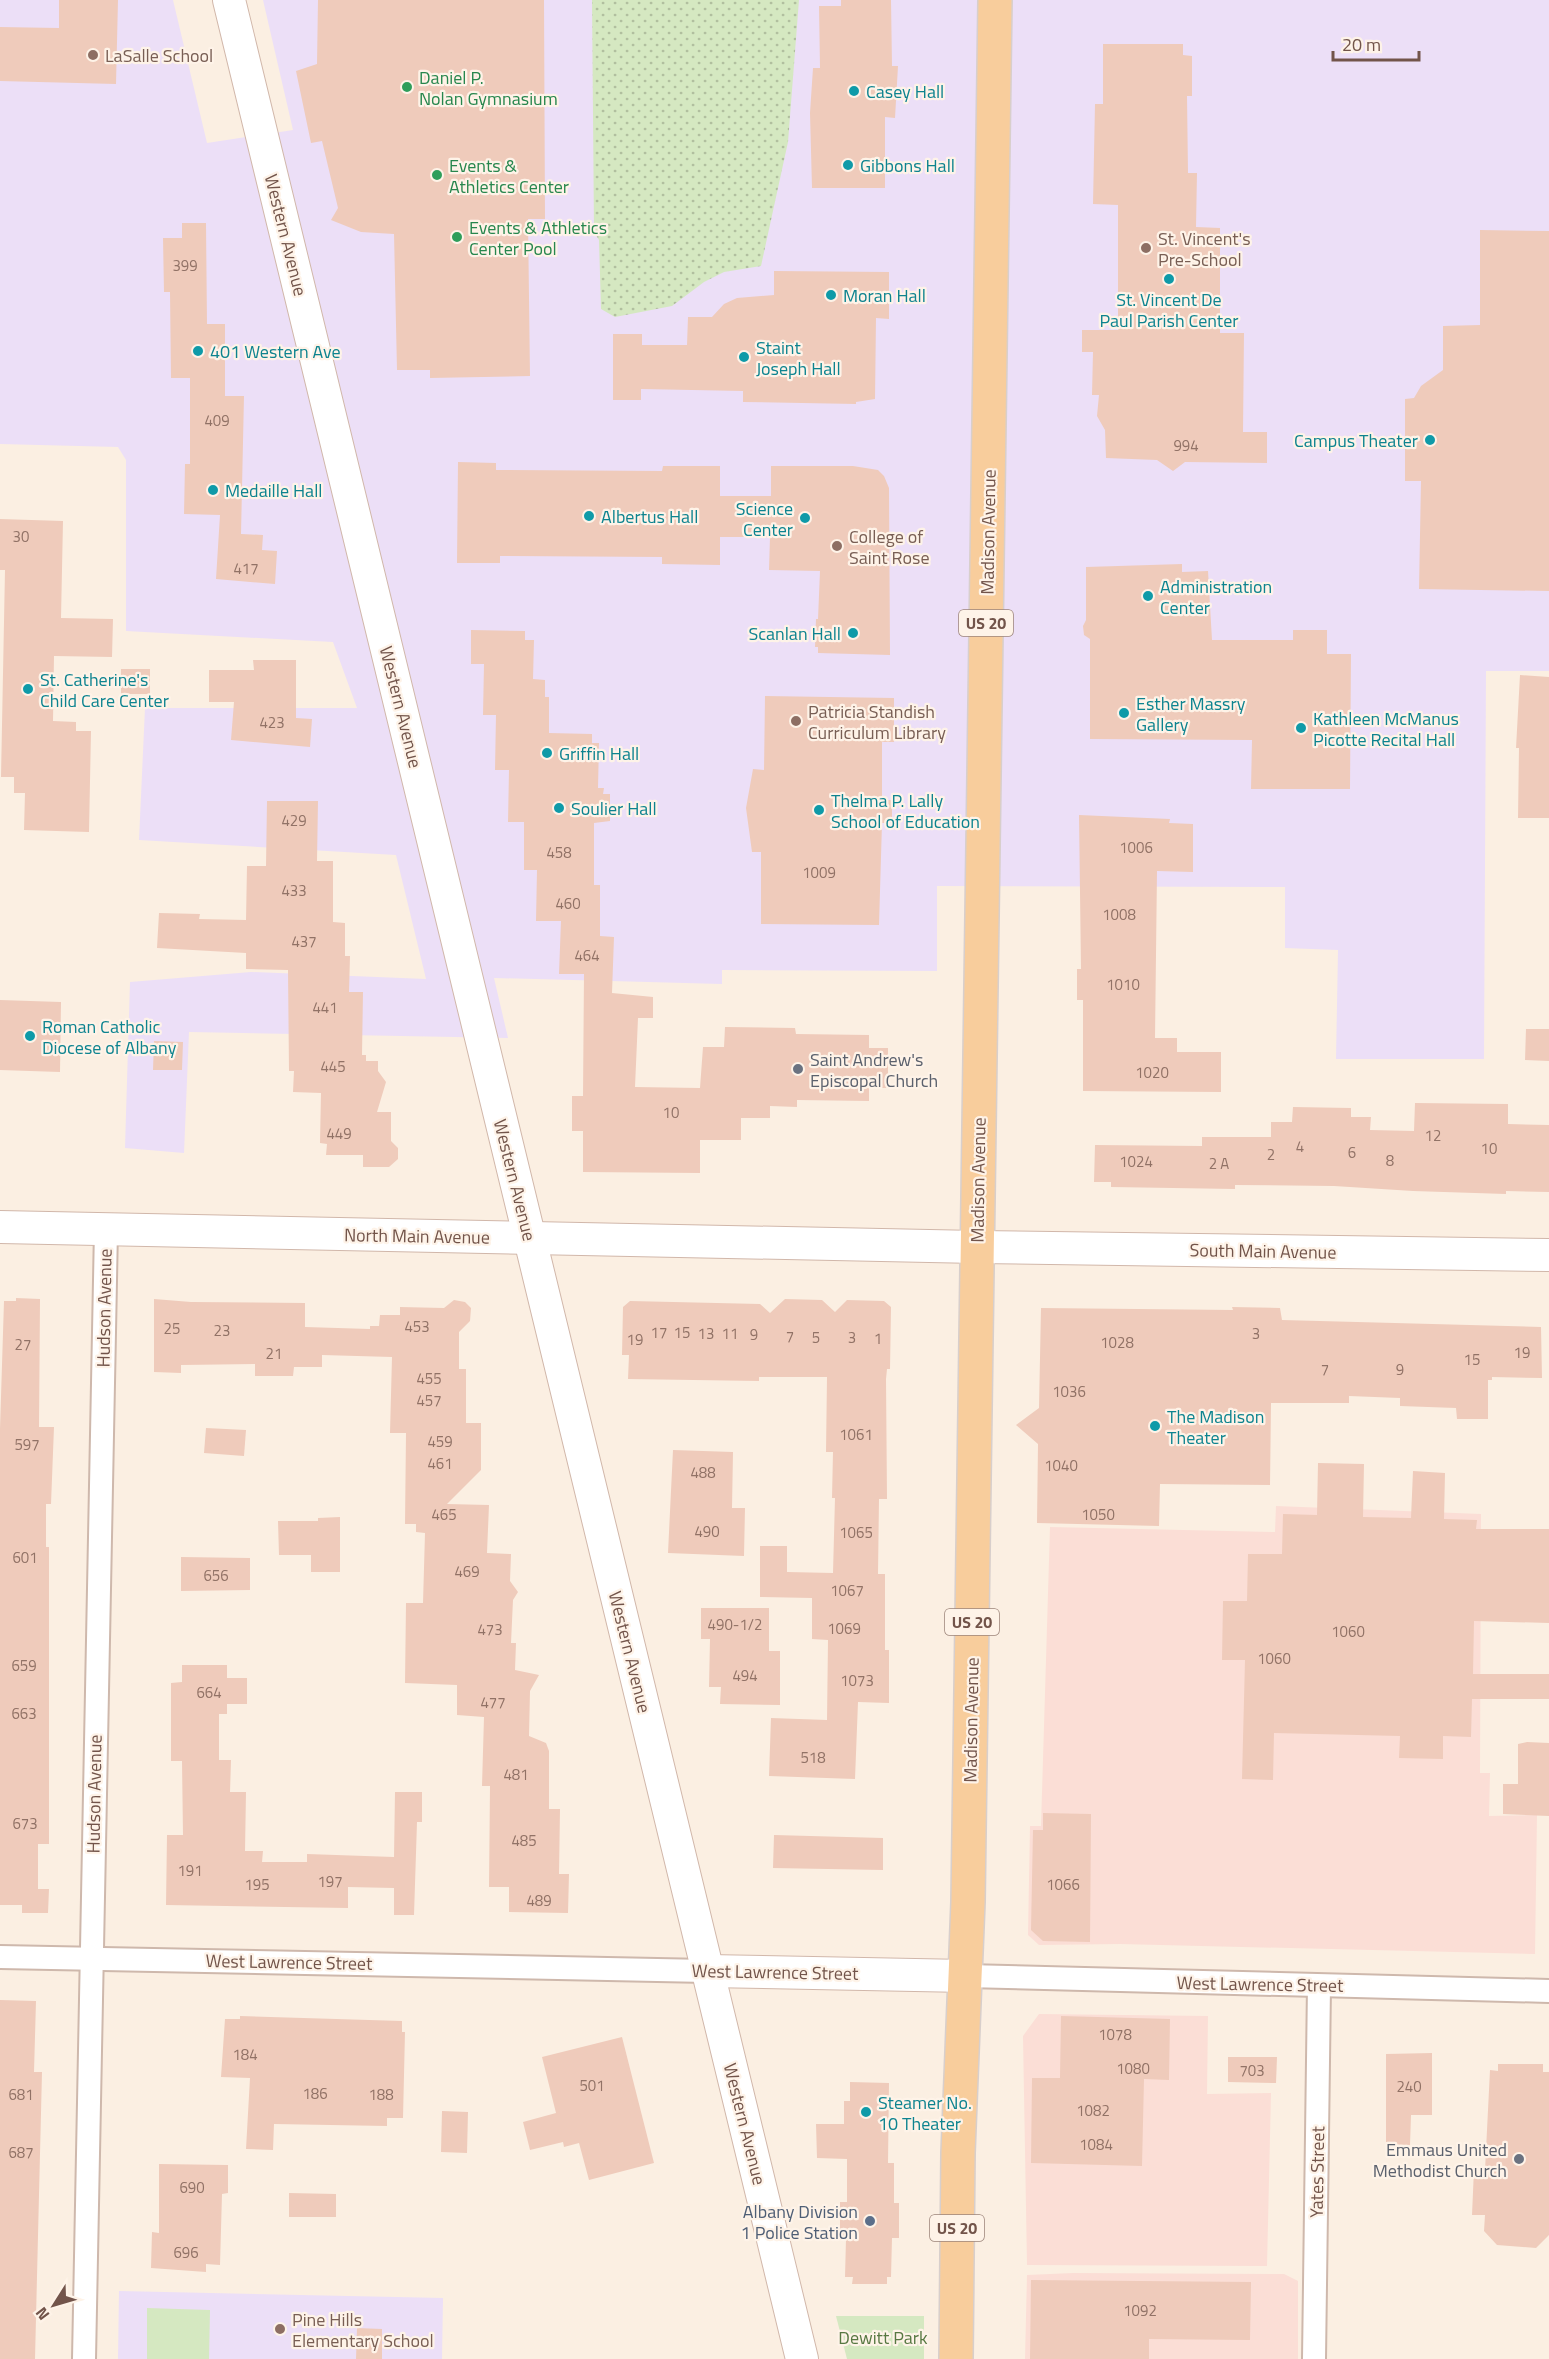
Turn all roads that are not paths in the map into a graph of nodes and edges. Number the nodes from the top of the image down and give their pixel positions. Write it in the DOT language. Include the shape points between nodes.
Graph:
graph roads {
  1 [pos="229,0"];
  2 [pos="995,0"];
  3 [pos="0,1227"];
  4 [pos="106,1229"];
  5 [pos="529,1238"];
  6 [pos="977,1247"];
  7 [pos="1549,1255"];
  8 [pos="0,1957"];
  9 [pos="90,1958"];
  10 [pos="707,1971"];
  11 [pos="966,1976"];
  12 [pos="1319,1986"];
  13 [pos="1549,1990"];
  14 [pos="84,2359"];
  15 [pos="802,2359"];
  16 [pos="956,2359"];
  17 [pos="1314,2359"];
  1 -- 5 [label="street, Western Avenue"];
  2 -- 6 [label="main road, Madison Avenue / US 20"];
  3 -- 4 [label="street, North Main Avenue"];
  4 -- 5 [label="street, North Main Avenue"];
  4 -- 9 [label="street, Hudson Avenue"];
  5 -- 6 [label="street, North Main Avenue"];
  5 -- 10 [label="street, Western Avenue"];
  6 -- 7 [label="street, South Main Avenue"];
  6 -- 11 [label="main road, Madison Avenue / US 20"];
  8 -- 9 [label="street, West Lawrence Street"];
  9 -- 10 [label="street, West Lawrence Street"];
  9 -- 14 [label="street, Hudson Avenue"];
  10 -- 11 [label="street, West Lawrence Street"];
  10 -- 15 [label="street, Western Avenue"];
  11 -- 12 [label="street, West Lawrence Street"];
  11 -- 16 [label="main road, Madison Avenue / US 20" via="958,2153"];
  12 -- 13 [label="street, West Lawrence Street"];
  12 -- 17 [label="street, Yates Street"];
}
